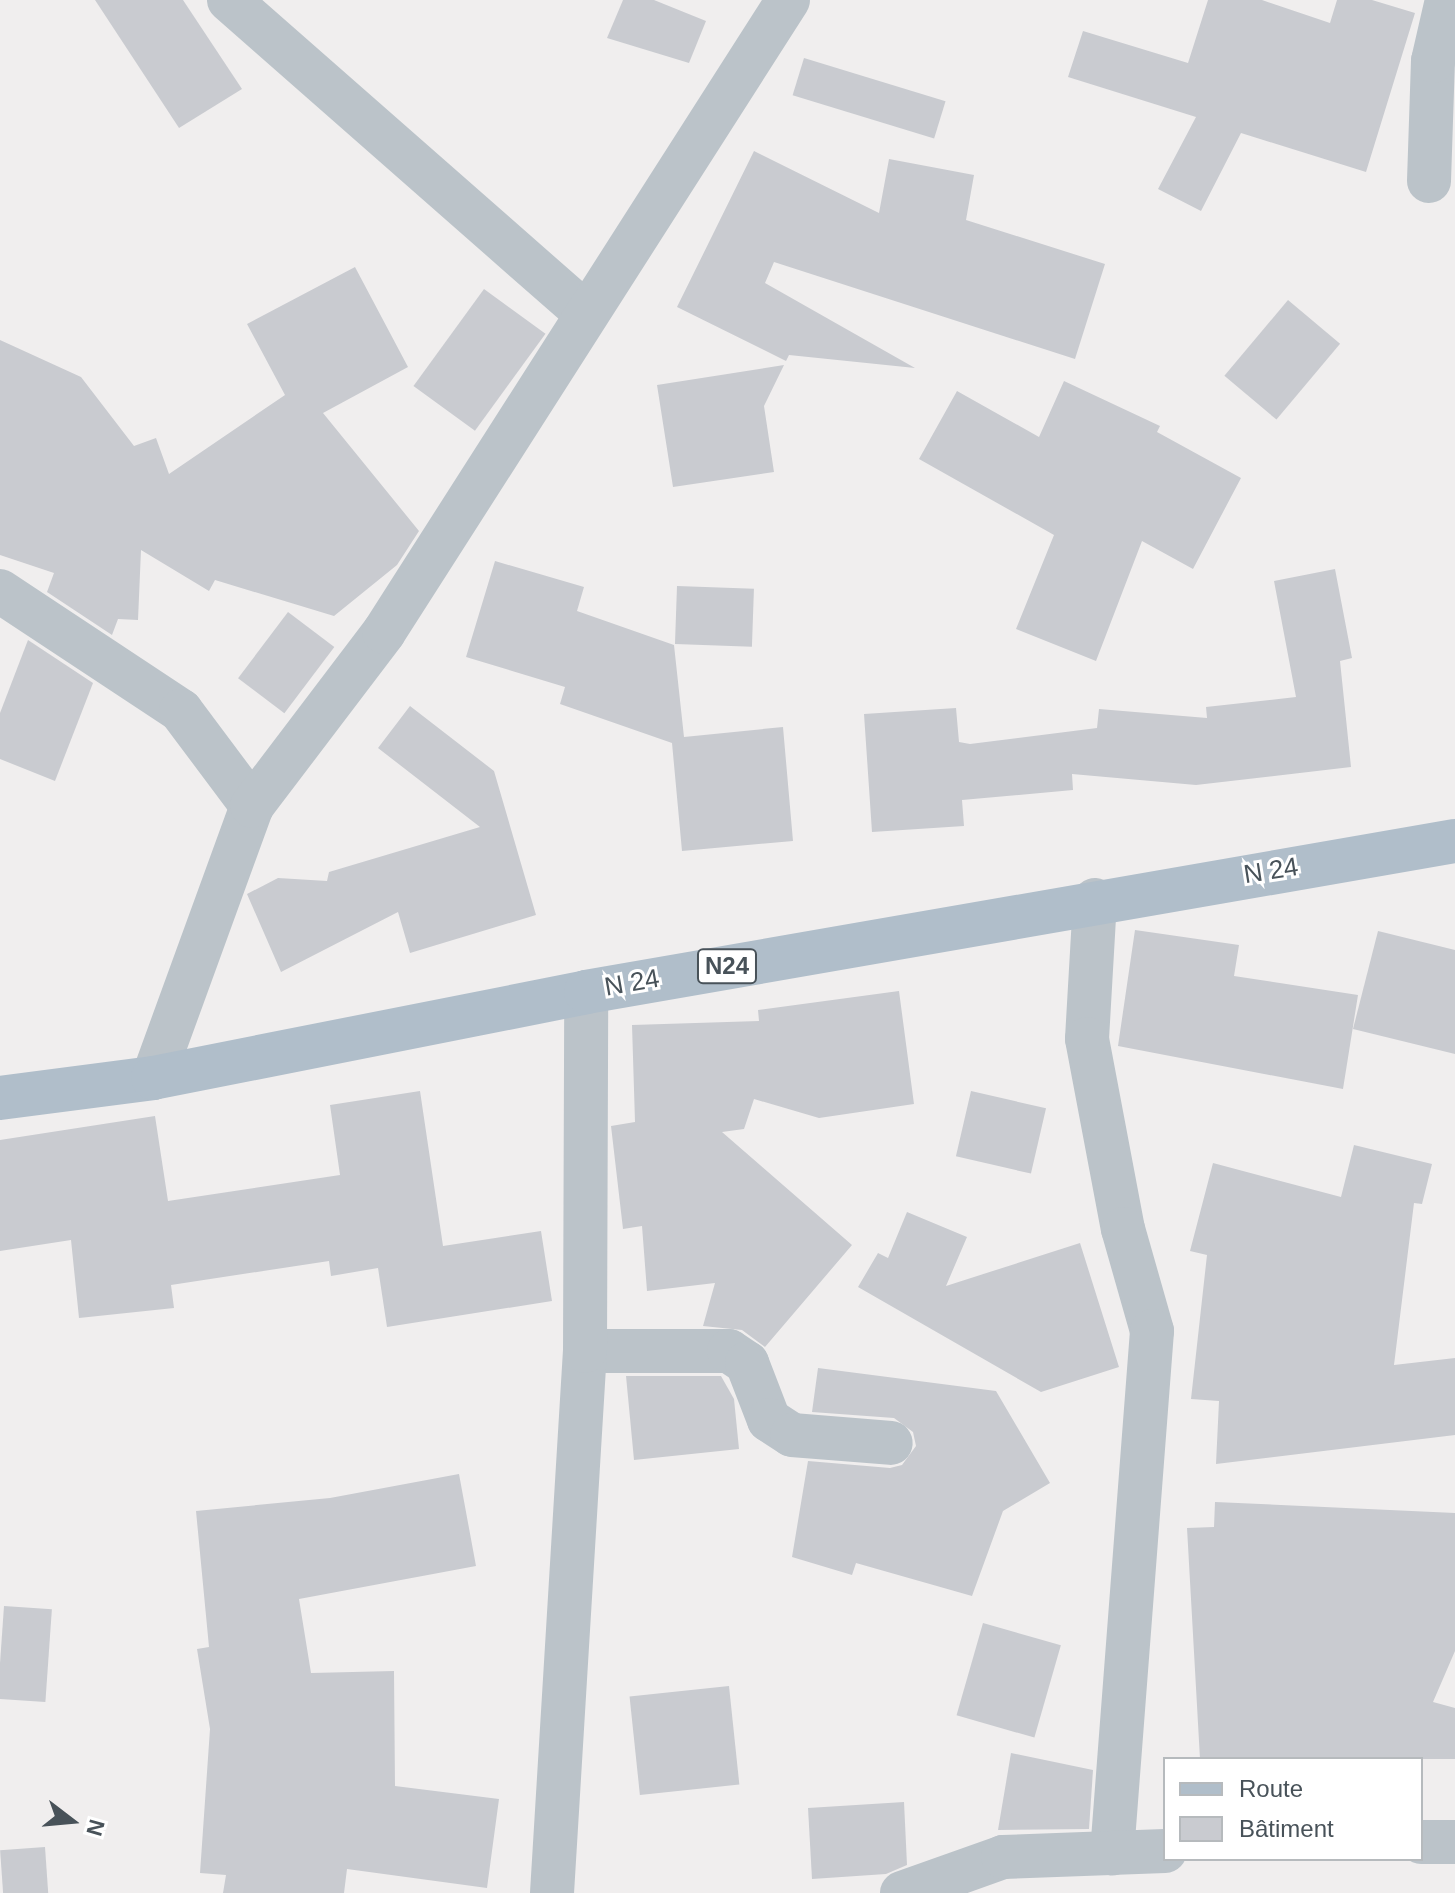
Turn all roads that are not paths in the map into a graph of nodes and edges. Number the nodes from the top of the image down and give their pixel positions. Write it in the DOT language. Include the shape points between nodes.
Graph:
graph roads {
  1 [pos="229,0"];
  2 [pos="788,0"];
  3 [pos="1447,0"];
  4 [pos="1429,181"];
  5 [pos="585,313"];
  6 [pos="0,591"];
  7 [pos="252,806"];
  8 [pos="1455,841"];
  9 [pos="1095,900"];
  10 [pos="586,992"];
  11 [pos="153,1078"];
  12 [pos="0,1098"];
  13 [pos="585,1351"];
  14 [pos="891,1443"];
  15 [pos="1423,1842"];
  16 [pos="1455,1842"];
  17 [pos="1163,1851"];
  18 [pos="1112,1853"];
  19 [pos="552,1893"];
  20 [pos="902,1893"];
  1 -- 5 [label="street"];
  2 -- 5 [label="street"];
  3 -- 4 [label="street" via="1433,61"];
  5 -- 7 [label="street" via="384,632"];
  6 -- 7 [label="street" via="181,711"];
  7 -- 11 [label="street"];
  8 -- 9 [label="main road, N 24 / N24"];
  9 -- 10 [label="main road, N 24 / N24"];
  9 -- 18 [label="street" via="1087,1039 1123,1229 1152,1331"];
  10 -- 11 [label="main road, N 24 / N24"];
  10 -- 13 [label="street"];
  11 -- 12 [label="main road, N 24 / N24"];
  13 -- 14 [label="street" via="729,1351 747,1363 769,1420 792,1435"];
  13 -- 19 [label="street"];
  15 -- 16 [label="street"];
  17 -- 18 [label="street"];
  18 -- 20 [label="street" via="1003,1857"];
}
